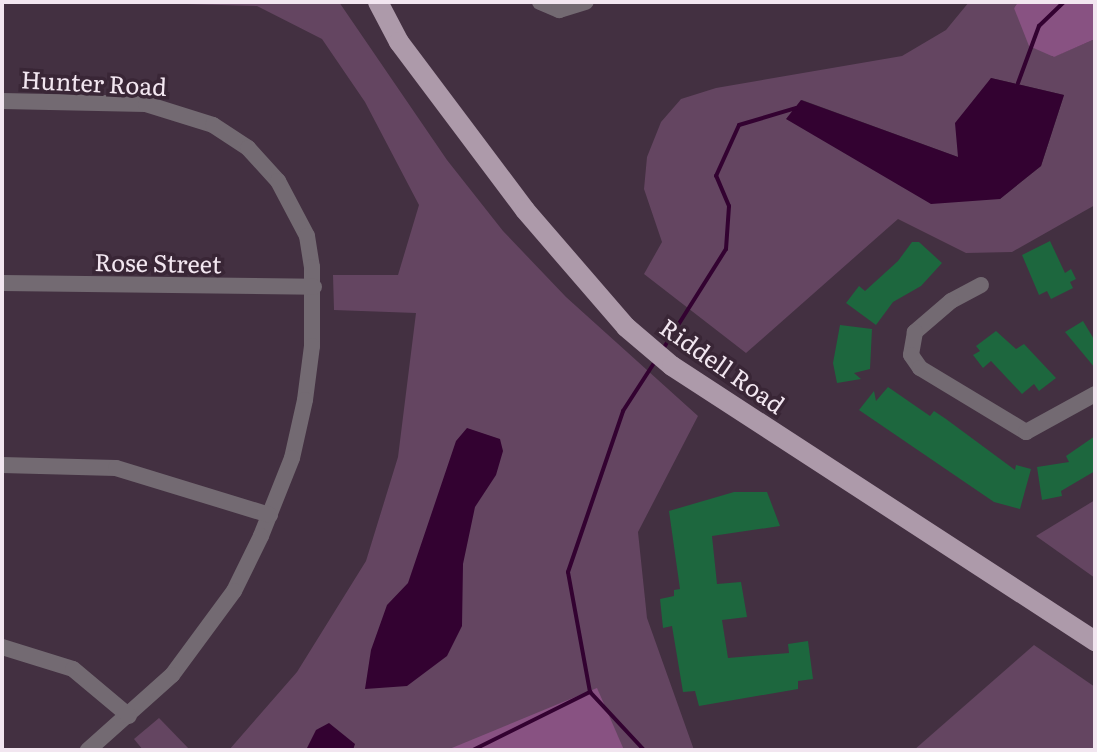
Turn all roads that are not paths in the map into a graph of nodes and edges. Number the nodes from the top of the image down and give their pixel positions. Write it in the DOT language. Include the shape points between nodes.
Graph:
graph roads {
  1 [pos="378,2"];
  2 [pos="540,2"];
  3 [pos="586,2"];
  4 [pos="2,101"];
  5 [pos="2,283"];
  6 [pos="981,285"];
  7 [pos="314,287"];
  8 [pos="1095,394"];
  9 [pos="2,465"];
  10 [pos="270,515"];
  11 [pos="1095,641"];
  12 [pos="2,647"];
  13 [pos="129,716"];
  14 [pos="88,750"];
  1 -- 11 [label="main road, Riddell Road" via="399,42 525,210 626,327 672,366"];
  2 -- 3 [label="street" via="559,10"];
  4 -- 7 [label="street, Hunter Road" via="146,104 197,118 231,136 264,164 295,210 307,236"];
  5 -- 7 [label="street, Rose Street"];
  6 -- 8 [label="street" via="951,301 915,332 911,355 920,368 1026,432"];
  7 -- 10 [label="street, Hunter Road" via="305,400 292,458"];
  9 -- 10 [label="street" via="116,468"];
  10 -- 13 [label="street, Hunter Road" via="217,616 172,675"];
  12 -- 13 [label="street" via="73,669"];
  13 -- 14 [label="street, Hunter Road"];
}
